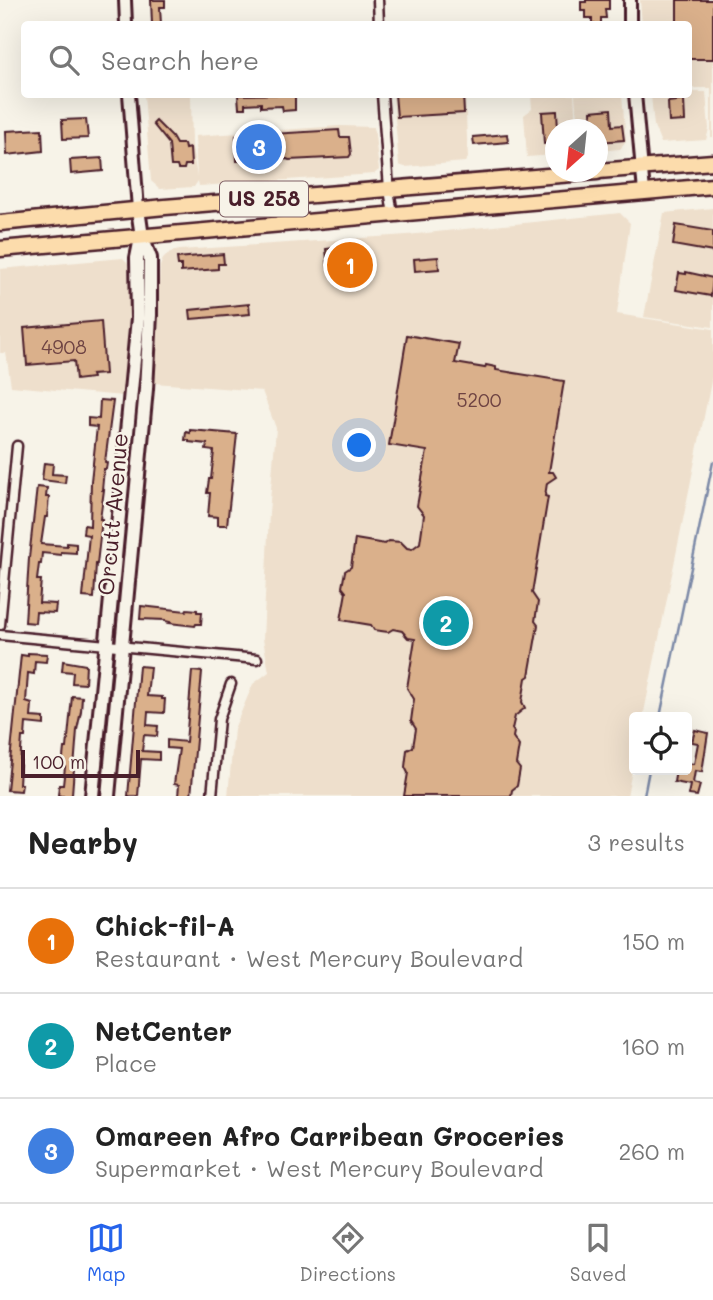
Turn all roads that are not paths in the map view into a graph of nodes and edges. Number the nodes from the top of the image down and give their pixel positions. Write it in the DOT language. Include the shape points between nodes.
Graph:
graph roads {
  1 [pos="125,0"];
  2 [pos="378,0"];
  3 [pos="630,0"];
  4 [pos="126,21"];
  5 [pos="379,21"];
  6 [pos="631,21"];
  7 [pos="129,98"];
  8 [pos="382,98"];
  9 [pos="635,98"];
  10 [pos="713,162"];
  11 [pos="641,168"];
  12 [pos="608,171"];
  13 [pos="545,176"];
  14 [pos="713,186"];
  15 [pos="389,189"];
  16 [pos="644,192"];
  17 [pos="138,209"];
  18 [pos="393,215"];
  19 [pos="0,223"];
  20 [pos="142,237"];
  21 [pos="0,249"];
  22 [pos="131,384"];
  23 [pos="143,424"];
  24 [pos="17,446"];
  25 [pos="0,625"];
  26 [pos="0,635"];
  27 [pos="106,644"];
  28 [pos="121,646"];
  29 [pos="257,659"];
  30 [pos="231,684"];
  31 [pos="92,796"];
  32 [pos="108,796"];
  33 [pos="212,796"];
  1 -- 4 [label="street"];
  2 -- 5 [label="street"];
  3 -- 6 [label="street"];
  7 -- 17 [label="street, Orcutt Avenue"];
  8 -- 15 [label="street"];
  9 -- 11 [label="street"];
  10 -- 11 [label="highway, US 258"];
  11 -- 12 [label="highway, US 258"];
  11 -- 16 [label="street"];
  13 -- 15 [label="highway, US 258"];
  14 -- 16 [label="highway, US 258"];
  15 -- 17 [label="highway, US 258"];
  15 -- 18 [label="street"];
  16 -- 18 [label="highway, US 258"];
  17 -- 19 [label="highway, US 258"];
  17 -- 20 [label="main road, Orcutt Avenue"];
  18 -- 20 [label="highway, US 258"];
  20 -- 21 [label="highway, US 258"];
  20 -- 22 [label="main road, Orcutt Avenue"];
  20 -- 23 [label="main road, Orcutt Avenue" via="150,258 151,295"];
  22 -- 23 [label="main road" via="138,388 137,410"];
  22 -- 27 [label="main road, Orcutt Avenue"];
  23 -- 28 [label="main road, Orcutt Avenue"];
  24 -- 25 [label="street"];
  26 -- 27 [label="street"];
  27 -- 28 [label="street"];
  27 -- 31 [label="main road, Orcutt Avenue"];
  28 -- 29 [label="street"];
  28 -- 32 [label="main road, Orcutt Avenue"];
  30 -- 33 [label="street" via="219,719"];
}
